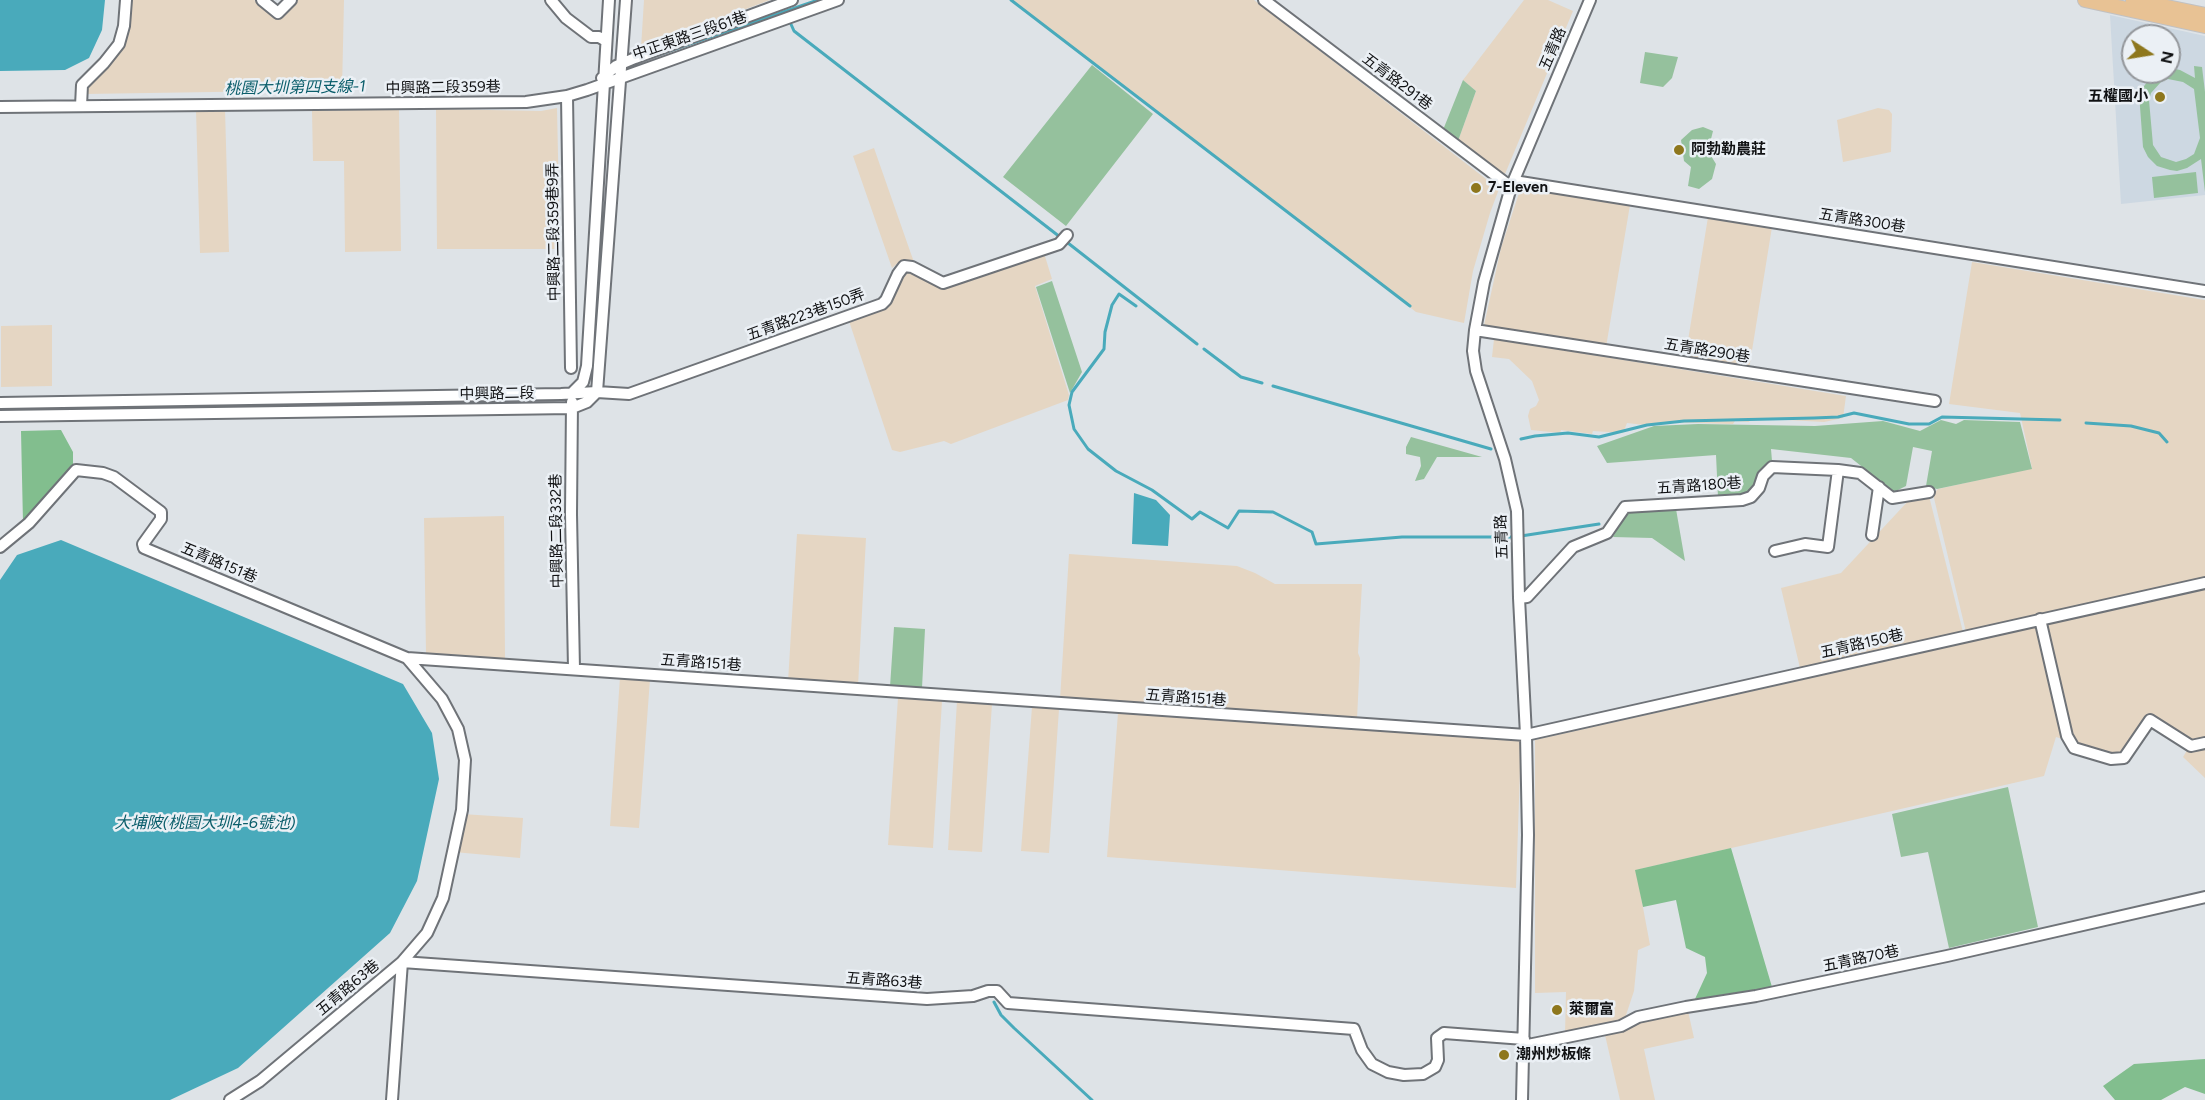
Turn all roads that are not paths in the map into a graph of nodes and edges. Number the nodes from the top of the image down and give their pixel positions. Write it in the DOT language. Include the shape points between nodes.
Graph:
graph roads {
  1 [pos="126,0"];
  2 [pos="262,0"];
  3 [pos="291,0"];
  4 [pos="551,0"];
  5 [pos="609,0"];
  6 [pos="626,0"];
  7 [pos="790,0"];
  8 [pos="838,0"];
  9 [pos="1264,0"];
  10 [pos="1590,0"];
  11 [pos="2085,0"];
  12 [pos="2133,0"];
  13 [pos="2205,15"];
  14 [pos="2205,26"];
  15 [pos="606,41"];
  16 [pos="622,64"];
  17 [pos="621,76"];
  18 [pos="602,82"];
  19 [pos="567,96"];
  20 [pos="81,103"];
  21 [pos="0,107"];
  22 [pos="1513,184"];
  23 [pos="1067,235"];
  24 [pos="2205,291"];
  25 [pos="1474,330"];
  26 [pos="571,368"];
  27 [pos="597,392"];
  28 [pos="572,393"];
  29 [pos="268,398"];
  30 [pos="1935,401"];
  31 [pos="0,403"];
  32 [pos="572,408"];
  33 [pos="268,413"];
  34 [pos="0,416"];
  35 [pos="1838,470"];
  36 [pos="1879,487"];
  37 [pos="1929,492"];
  38 [pos="1872,535"];
  39 [pos="0,547"];
  40 [pos="1775,551"];
  41 [pos="2205,583"];
  42 [pos="1519,598"];
  43 [pos="2040,619"];
  44 [pos="407,658"];
  45 [pos="574,669"];
  46 [pos="1526,735"];
  47 [pos="2205,743"];
  48 [pos="2205,897"];
  49 [pos="402,962"];
  50 [pos="1523,1043"];
  51 [pos="230,1100"];
  52 [pos="392,1100"];
  53 [pos="1522,1100"];
  1 -- 20 [label="street" via="118,44 82,85"];
  2 -- 3 [label="street" via="278,13"];
  4 -- 15 [label="street" via="566,18 591,37"];
  5 -- 15 [label="street"];
  6 -- 16 [label="street"];
  7 -- 16 [label="street"];
  8 -- 17 [label="street, 中正東路三段61巷"];
  9 -- 22 [label="street, 五青路291巷"];
  10 -- 22 [label="street, 五青路"];
  11 -- 14 [label="main road"];
  12 -- 13 [label="main road"];
  15 -- 18 [label="street"];
  16 -- 17 [label="street"];
  16 -- 18 [label="street"];
  17 -- 18 [label="street, 中正東路三段61巷"];
  17 -- 27 [label="street"];
  18 -- 19 [label="street, 中興路二段359巷"];
  18 -- 28 [label="street" via="587,366 583,382"];
  19 -- 20 [label="street, 中興路二段359巷" via="526,102"];
  19 -- 26 [label="street, 中興路二段359巷9弄"];
  20 -- 21 [label="street, 中興路二段359巷"];
  22 -- 24 [label="street, 五青路300巷"];
  22 -- 25 [label="street, 五青路"];
  23 -- 27 [label="street, 五青路223巷150弄" via="1059,244 943,283 904,266 882,304 628,394"];
  25 -- 30 [label="street, 五青路290巷"];
  25 -- 42 [label="street, 五青路" via="1476,372 1505,459 1517,510"];
  27 -- 28 [label="street, 中興路二段"];
  27 -- 32 [label="street" via="587,402"];
  28 -- 29 [label="street, 中興路二段"];
  28 -- 32 [label="street, 中興路二段332巷"];
  29 -- 31 [label="street, 中興路二段"];
  29 -- 33 [label="street"];
  32 -- 33 [label="street, 中興路二段"];
  32 -- 45 [label="street, 中興路二段332巷"];
  33 -- 34 [label="street, 中興路二段"];
  35 -- 36 [label="street, 五青路180巷" via="1860,473"];
  35 -- 40 [label="street" via="1828,547 1805,544"];
  35 -- 42 [label="street, 五青路180巷" via="1772,467 1751,497 1742,500 1625,507 1606,533 1573,548 1527,597"];
  36 -- 37 [label="street, 五青路180巷" via="1892,498"];
  36 -- 38 [label="street"];
  39 -- 44 [label="street, 五青路151巷" via="29,524 76,470 104,473 161,512 144,548"];
  41 -- 43 [label="street, 五青路150巷"];
  42 -- 46 [label="street, 五青路"];
  43 -- 46 [label="street, 五青路150巷"];
  43 -- 47 [label="street" via="2067,736 2074,748 2111,759 2124,758 2150,720 2191,746"];
  44 -- 45 [label="street, 五青路151巷"];
  44 -- 49 [label="street" via="442,699 458,729 465,760 462,810 443,898 427,933"];
  45 -- 46 [label="street, 五青路151巷"];
  46 -- 50 [label="street, 五青路"];
  48 -- 50 [label="street, 五青路70巷" via="1947,956 1647,1015 1621,1026"];
  49 -- 50 [label="street, 五青路63巷" via="927,999 997,991 1008,1003 1353,1029 1372,1064 1404,1075 1423,1074 1435,1067 1437,1038 1444,1033"];
  49 -- 51 [label="street, 五青路63巷" via="260,1081"];
  49 -- 52 [label="street"];
  50 -- 53 [label="street, 五青路"];
}
